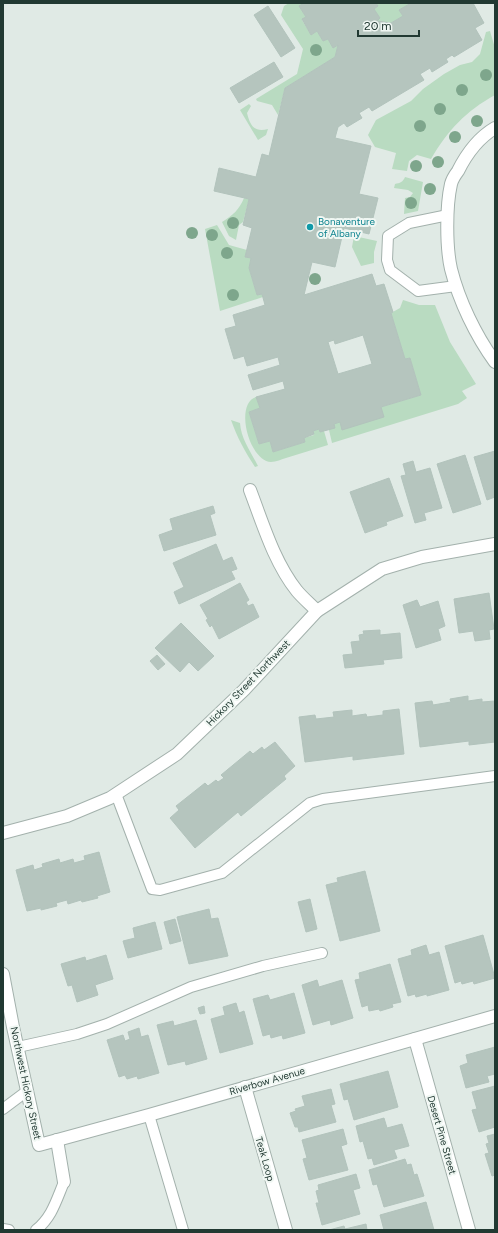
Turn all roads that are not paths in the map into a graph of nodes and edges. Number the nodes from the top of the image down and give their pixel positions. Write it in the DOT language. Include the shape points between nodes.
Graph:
graph roads {
  1 [pos="495,128"];
  2 [pos="448,215"];
  3 [pos="456,286"];
  4 [pos="495,362"];
  5 [pos="250,490"];
  6 [pos="495,544"];
  7 [pos="317,611"];
  8 [pos="495,776"];
  9 [pos="116,794"];
  10 [pos="3,833"];
  11 [pos="322,953"];
  12 [pos="3,974"];
  13 [pos="495,1016"];
  14 [pos="415,1039"];
  15 [pos="18,1047"];
  16 [pos="245,1087"];
  17 [pos="27,1091"];
  18 [pos="3,1109"];
  19 [pos="149,1115"];
  20 [pos="57,1140"];
  21 [pos="39,1145"];
  22 [pos="64,1182"];
  23 [pos="3,1229"];
  24 [pos="9,1230"];
  25 [pos="36,1230"];
  26 [pos="183,1230"];
  27 [pos="286,1230"];
  28 [pos="469,1230"];
  1 -- 2 [label="street" via="486,133 466,154 451,183"];
  2 -- 3 [label="street" via="450,261"];
  2 -- 3 [label="lane" via="409,223 388,236 387,260 390,270 418,292"];
  3 -- 4 [label="street" via="485,349"];
  5 -- 7 [label="street" via="281,565 297,590"];
  6 -- 7 [label="street, Hickory Street Northwest" via="422,557 382,569"];
  7 -- 9 [label="street, Hickory Street Northwest" via="244,690 177,754"];
  8 -- 9 [label="lane" via="323,798 310,803 222,873 160,890 152,889"];
  9 -- 10 [label="street, Hickory Street Northwest" via="67,816"];
  11 -- 15 [label="lane" via="263,966 191,987 107,1024 78,1034"];
  12 -- 15 [label="street, Northwest Hickory Street"];
  13 -- 14 [label="street, Riverbow Avenue"];
  14 -- 16 [label="street, Riverbow Avenue"];
  14 -- 28 [label="street, Desert Pine Street"];
  15 -- 17 [label="street, Northwest Hickory Street"];
  16 -- 19 [label="street, Riverbow Avenue"];
  16 -- 27 [label="street, Teak Loop"];
  17 -- 18 [label="lane"];
  17 -- 21 [label="street, Northwest Hickory Street"];
  19 -- 20 [label="street, Riverbow Avenue"];
  19 -- 26 [label="lane"];
  20 -- 21 [label="street, Riverbow Avenue"];
  20 -- 22 [label="street"];
  22 -- 25 [label="lane" via="49,1217"];
  23 -- 24 [label="lane"];
}
